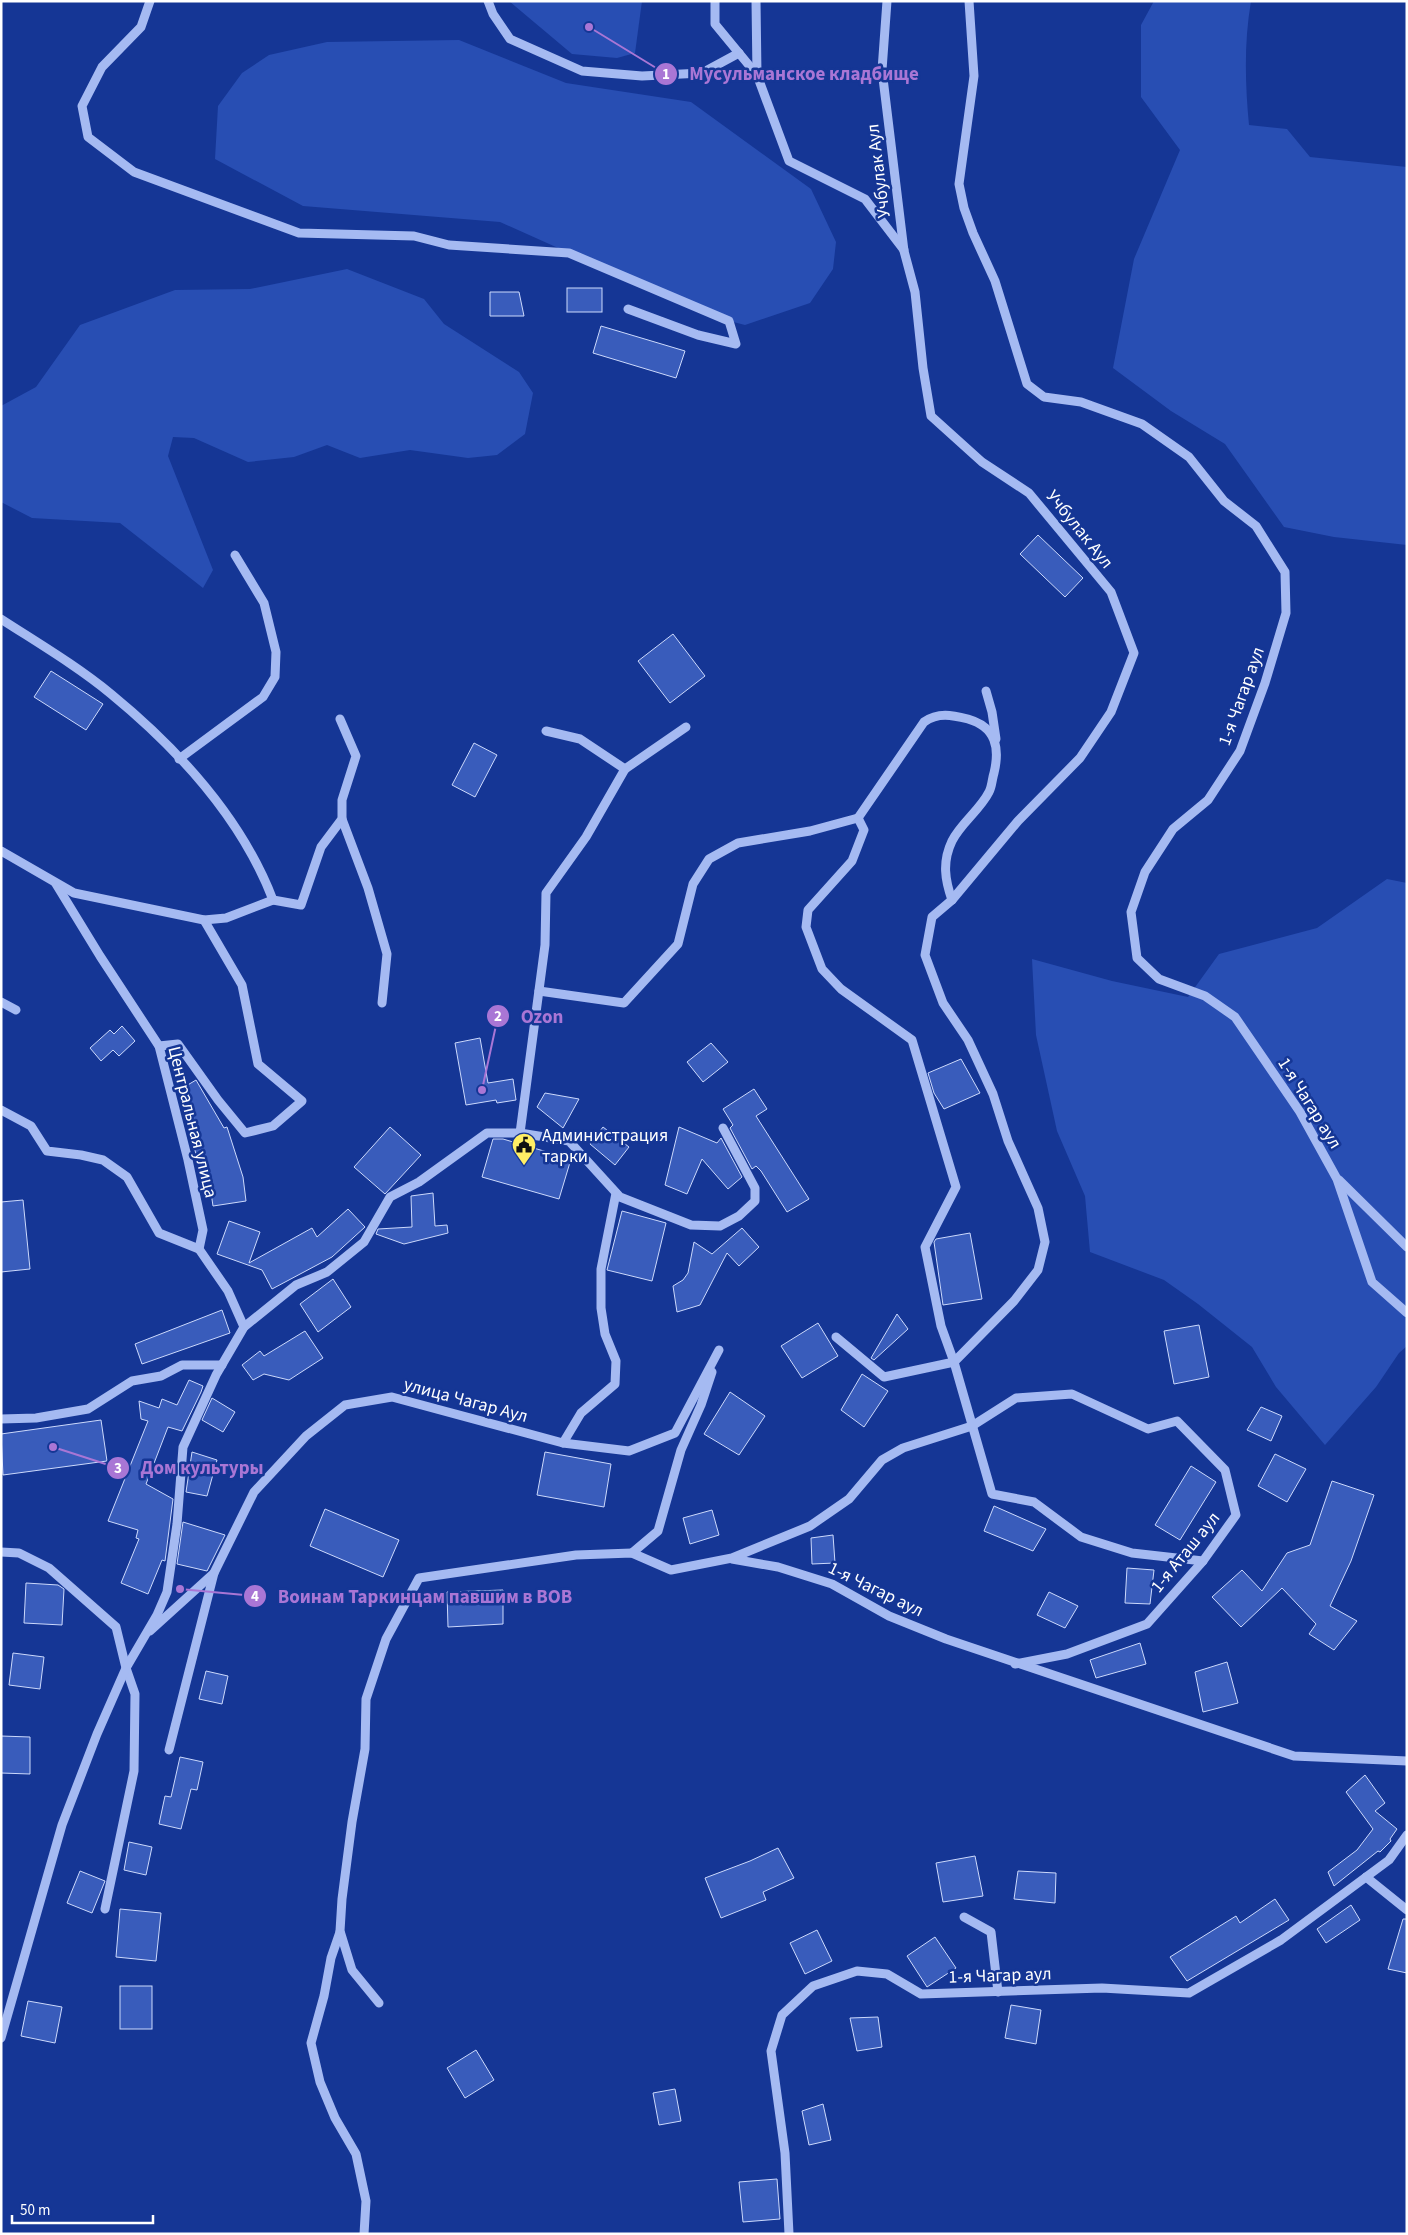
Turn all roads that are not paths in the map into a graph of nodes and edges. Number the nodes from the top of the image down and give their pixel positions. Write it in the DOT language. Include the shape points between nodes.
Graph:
graph roads {
  1 [pos="150,1"];
  2 [pos="488,1"];
  3 [pos="715,1"];
  4 [pos="756,1"];
  5 [pos="888,1"];
  6 [pos="969,1"];
  7 [pos="739,53"];
  8 [pos="757,75"];
  9 [pos="904,250"];
  10 [pos="628,308"];
  11 [pos="235,555"];
  12 [pos="1,619"];
  13 [pos="986,691"];
  14 [pos="340,719"];
  15 [pos="686,727"];
  16 [pos="546,731"];
  17 [pos="996,744"];
  18 [pos="179,759"];
  19 [pos="625,769"];
  20 [pos="858,818"];
  21 [pos="342,820"];
  22 [pos="1,851"];
  23 [pos="55,881"];
  24 [pos="274,900"];
  25 [pos="952,900"];
  26 [pos="204,920"];
  27 [pos="539,991"];
  28 [pos="1,1002"];
  29 [pos="382,1003"];
  30 [pos="16,1010"];
  31 [pos="159,1046"];
  32 [pos="1,1110"];
  33 [pos="723,1128"];
  34 [pos="520,1133"];
  35 [pos="1338,1179"];
  36 [pos="616,1193"];
  37 [pos="1407,1247"];
  38 [pos="199,1249"];
  39 [pos="1407,1313"];
  40 [pos="244,1326"];
  41 [pos="836,1337"];
  42 [pos="954,1362"];
  43 [pos="222,1365"];
  44 [pos="1,1419"];
  45 [pos="972,1426"];
  46 [pos="563,1443"];
  47 [pos="1,1552"];
  48 [pos="632,1553"];
  49 [pos="732,1558"];
  50 [pos="1202,1561"];
  51 [pos="214,1573"];
  52 [pos="142,1639"];
  53 [pos="1015,1664"];
  54 [pos="126,1668"];
  55 [pos="169,1750"];
  56 [pos="1407,1761"];
  57 [pos="1407,1835"];
  58 [pos="1366,1878"];
  59 [pos="105,1909"];
  60 [pos="1407,1910"];
  61 [pos="964,1917"];
  62 [pos="340,1932"];
  63 [pos="998,1992"];
  64 [pos="379,2003"];
  65 [pos="1,2038"];
  66 [pos="364,2234"];
  67 [pos="789,2234"];
  1 -- 10 [label="street" via="140,27 102,67 82,106 88,137 134,172 299,233 414,236 449,245 569,253 729,321 736,344 698,335"];
  2 -- 7 [label="street" via="510,39 582,71 642,76 702,73"];
  3 -- 7 [label="street" via="715,24"];
  4 -- 8 [label="street"];
  5 -- 9 [label="street, Учбулак Аул" via="882,70"];
  6 -- 35 [label="street, 1-я Чагар аул" via="974,76 959,184 973,233 995,281 1024,377 1033,390 1044,397 1081,402 1142,424 1189,457 1224,501 1256,526 1285,572 1286,613 1240,751 1208,800 1172,829 1145,872 1131,912 1137,958 1159,979 1205,996 1235,1017 1300,1112"];
  7 -- 8 [label="street"];
  8 -- 9 [label="street" via="789,161 865,199"];
  9 -- 25 [label="street, Учбулак Аул" via="915,292 931,416 982,462 1029,492 1111,592 1134,654 1111,712 1080,758 1018,821"];
  11 -- 18 [label="street" via="264,603 276,652 275,677 263,697"];
  12 -- 18 [label="street" via="110,694"];
  13 -- 17 [label="street"];
  14 -- 21 [label="street" via="356,756 342,800"];
  15 -- 19 [label="street"];
  16 -- 19 [label="street" via="580,739"];
  17 -- 20 [label="street" via="985,727 976,722 953,716 932,716 924,722"];
  17 -- 25 [label="street" via="996,767 990,791 952,841 947,858 944,872"];
  18 -- 24 [label="street" via="210,792 262,870"];
  19 -- 27 [label="street" via="586,837 546,893 546,945"];
  20 -- 27 [label="street" via="810,831 738,843 709,859 693,884 678,944 624,1003"];
  20 -- 42 [label="street" via="864,830 852,861 808,910 806,927 822,969 841,989 912,1040 956,1187 925,1246 941,1326"];
  21 -- 24 [label="street" via="321,847 301,905"];
  21 -- 29 [label="street" via="368,888 387,954"];
  22 -- 23 [label="street"];
  23 -- 26 [label="street" via="74,893"];
  23 -- 31 [label="street, Центральная улица"];
  24 -- 26 [label="street" via="226,918"];
  25 -- 42 [label="street, Учбулак Аул" via="932,917 925,955 943,1003 968,1040 994,1094 1008,1140 1038,1208 1045,1242 1038,1270 1014,1301"];
  26 -- 31 [label="street" via="242,985 258,1064 302,1101 273,1126 245,1133 178,1044"];
  27 -- 34 [label="street"];
  28 -- 30 [label="street"];
  31 -- 38 [label="street, Центральная улица" via="203,1230"];
  32 -- 38 [label="street" via="31,1126 47,1152 103,1160 127,1178 159,1233"];
  33 -- 36 [label="street" via="755,1188 755,1201 739,1216 720,1226 692,1225"];
  34 -- 36 [label="street" via="569,1141"];
  34 -- 40 [label="street" via="487,1133 418,1182 390,1197 364,1242 327,1272 296,1285"];
  35 -- 37 [label="street"];
  35 -- 39 [label="street, 1-я Чагар аул" via="1372,1282"];
  36 -- 46 [label="street" via="601,1269 601,1308 616,1360 614,1384 581,1413"];
  38 -- 40 [label="street" via="228,1291"];
  40 -- 43 [label="street"];
  41 -- 42 [label="street" via="884,1377"];
  42 -- 45 [label="street"];
  43 -- 44 [label="street" via="182,1365 161,1376 132,1381 88,1409 36,1418"];
  43 -- 52 [label="street" via="183,1447 178,1524 167,1592"];
  45 -- 49 [label="street" via="902,1448 882,1460 848,1499 810,1526"];
  45 -- 50 [label="street" via="992,1494 1034,1502 1081,1537 1132,1553"];
  45 -- 50 [label="street, 1-я Аташ аул" via="1016,1398 1072,1394 1148,1429 1177,1421 1225,1470 1236,1515"];
  46 -- 48 [label="street, улица Чагар Аул" via="630,1451 675,1433 719,1350 701,1405 681,1450 658,1531"];
  46 -- 51 [label="street, улица Чагар Аул" via="392,1397 344,1405 306,1436 254,1492"];
  47 -- 54 [label="street" via="19,1553 49,1568 116,1627"];
  48 -- 49 [label="street" via="671,1570"];
  48 -- 62 [label="street" via="576,1555 418,1578 386,1639 366,1699 365,1750 352,1822"];
  49 -- 53 [label="street, 1-я Чагар аул" via="778,1567 832,1584 889,1616"];
  50 -- 53 [label="street, 1-я Аташ аул" via="1147,1624 1068,1654"];
  51 -- 52 [label="street, улица Чагар Аул"];
  51 -- 55 [label="street"];
  52 -- 54 [label="street"];
  53 -- 56 [label="street, 1-я Чагар аул" via="1294,1756"];
  54 -- 59 [label="street" via="135,1694 134,1771"];
  54 -- 65 [label="street" via="62,1825"];
  57 -- 58 [label="street, 1-я Чагар аул" via="1390,1860"];
  58 -- 60 [label="street"];
  58 -- 63 [label="street, 1-я Чагар аул" via="1281,1940 1189,1993 1102,1988"];
  61 -- 63 [label="street" via="991,1932"];
  62 -- 64 [label="street" via="352,1970"];
  62 -- 66 [label="street" via="312,2043 320,2082 335,2118 356,2154 366,2202"];
  63 -- 67 [label="street, 1-я Чагар аул" via="921,1994 887,1974 857,1971 813,1986 782,2015 771,2051 785,2153"];
}
